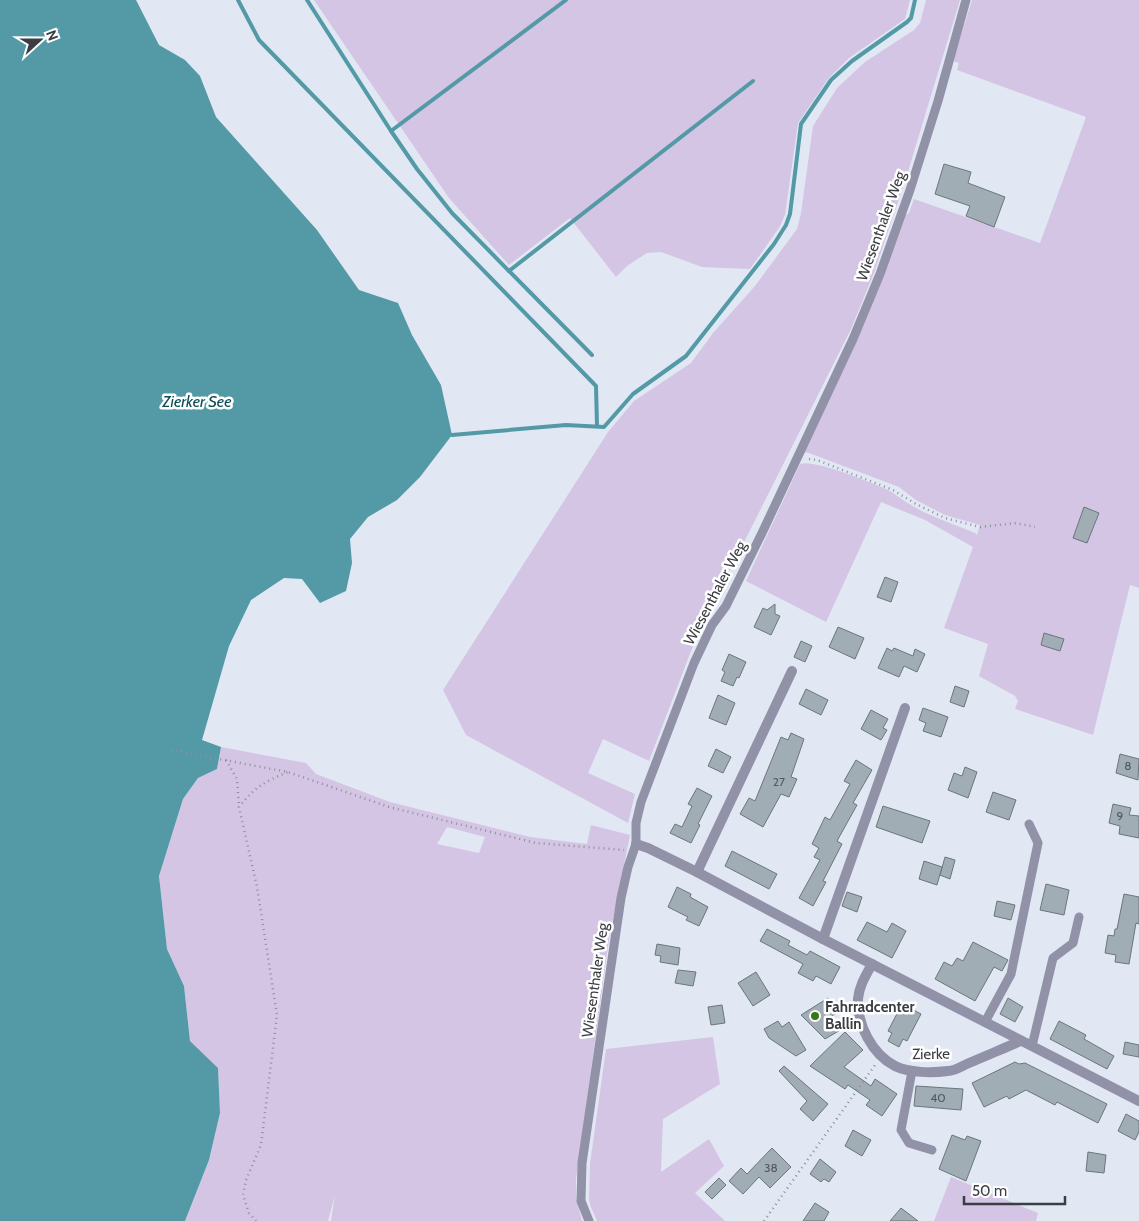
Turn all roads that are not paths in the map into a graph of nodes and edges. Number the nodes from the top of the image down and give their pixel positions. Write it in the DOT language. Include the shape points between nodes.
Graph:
graph roads {
  1 [pos="966,0"];
  2 [pos="792,671"];
  3 [pos="905,708"];
  4 [pos="1029,824"];
  5 [pos="636,844"];
  6 [pos="697,872"];
  7 [pos="1079,917"];
  8 [pos="823,939"];
  9 [pos="872,964"];
  10 [pos="985,1022"];
  11 [pos="1021,1041"];
  12 [pos="1032,1046"];
  13 [pos="912,1071"];
  14 [pos="1139,1101"];
  15 [pos="932,1150"];
  16 [pos="589,1221"];
  1 -- 5 [label="lane, Wiesenthaler Weg" via="938,101 880,274 798,456 726,606 712,625 694,663 641,802"];
  2 -- 6 [label="street"];
  3 -- 8 [label="street"];
  4 -- 10 [label="lane" via="1038,844 1011,974"];
  5 -- 6 [label="street"];
  5 -- 16 [label="lane, Wiesenthaler Weg" via="621,898 582,1163 581,1201"];
  6 -- 8 [label="street"];
  7 -- 12 [label="lane" via="1073,943 1052,958"];
  8 -- 9 [label="street"];
  9 -- 10 [label="street"];
  9 -- 13 [label="street, Zierke" via="858,999 867,1038 881,1056"];
  10 -- 11 [label="street"];
  11 -- 12 [label="street"];
  11 -- 13 [label="street, Zierke" via="950,1071"];
  12 -- 14 [label="street"];
  13 -- 15 [label="lane" via="901,1130 909,1143"];
}
